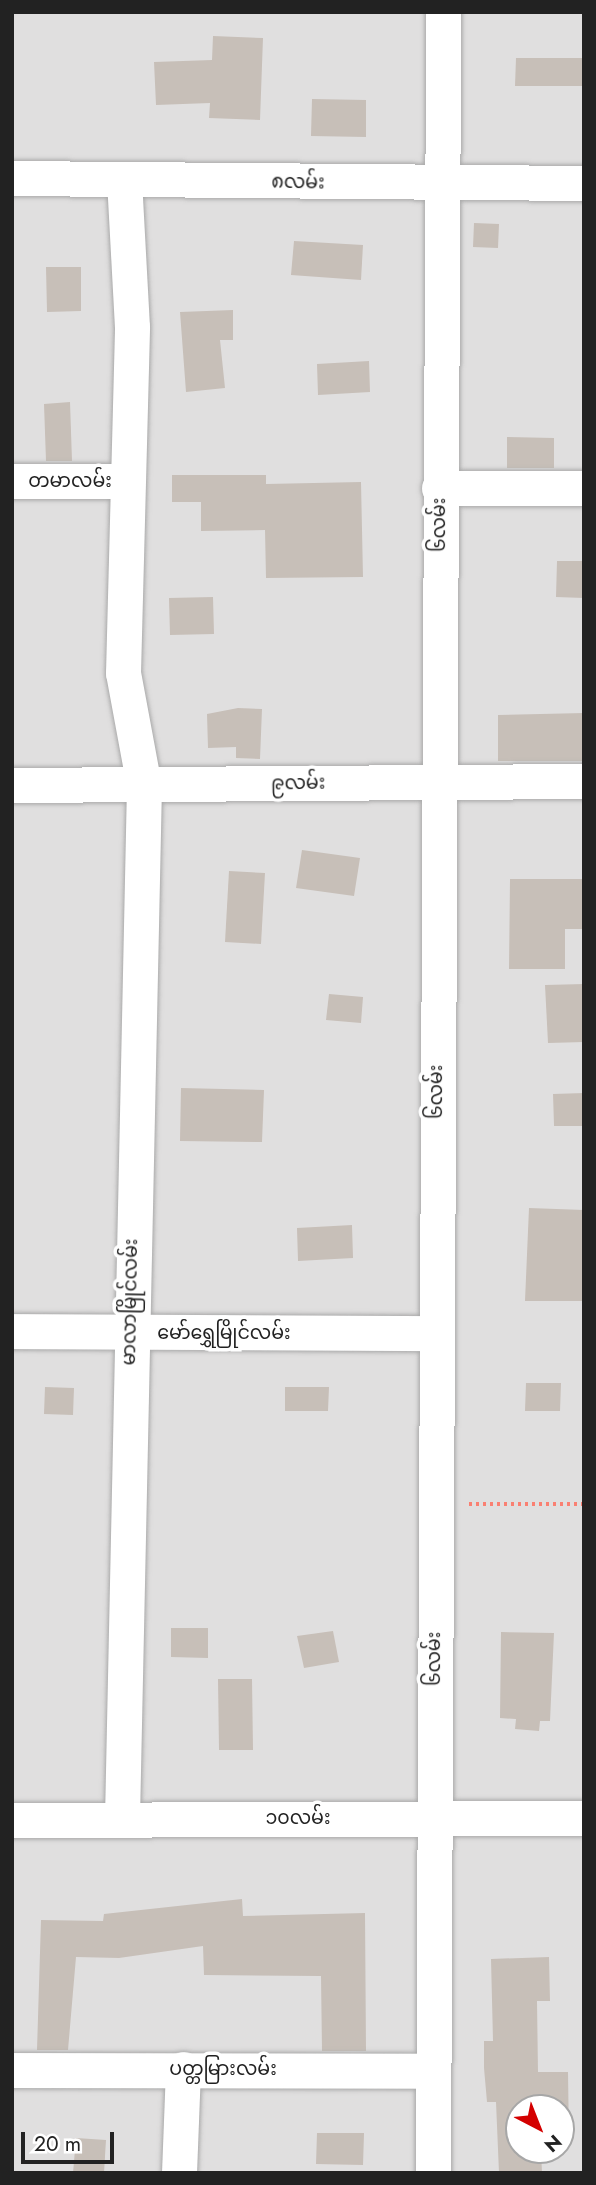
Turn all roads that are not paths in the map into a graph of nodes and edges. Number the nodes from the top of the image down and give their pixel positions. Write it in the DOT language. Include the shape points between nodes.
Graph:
graph roads {
  1 [pos="443,12"];
  2 [pos="12,178"];
  3 [pos="124,180"];
  4 [pos="584,183"];
  5 [pos="446,184"];
  6 [pos="12,481"];
  7 [pos="127,481"];
  8 [pos="439,488"];
  9 [pos="584,488"];
  10 [pos="584,780"];
  11 [pos="437,781"];
  12 [pos="12,785"];
  13 [pos="144,786"];
  14 [pos="12,1331"];
  15 [pos="129,1333"];
  16 [pos="435,1333"];
  17 [pos="122,1818"];
  18 [pos="434,1818"];
  19 [pos="584,1818"];
  20 [pos="12,1820"];
  21 [pos="183,2069"];
  22 [pos="12,2070"];
  23 [pos="433,2071"];
  24 [pos="179,2173"];
  25 [pos="433,2173"];
  1 -- 5 [label="street, ၆လမ်း"];
  2 -- 3 [label="street, ၈လမ်း"];
  3 -- 5 [label="street, ၈လမ်း"];
  3 -- 7 [label="street, မာလာမြိုင်လမ်း" via="132,327"];
  4 -- 5 [label="street, ၈လမ်း"];
  5 -- 8 [label="street, ၆လမ်း"];
  6 -- 7 [label="street, တမာလမ်း"];
  7 -- 13 [label="street, မာလာမြိုင်လမ်း" via="123,673"];
  8 -- 9 [label="street"];
  8 -- 11 [label="street, ၆လမ်း"];
  10 -- 11 [label="street, ၉လမ်း"];
  11 -- 13 [label="street, ၉လမ်း"];
  11 -- 16 [label="street, ၆လမ်း"];
  12 -- 13 [label="street, ၉လမ်း"];
  13 -- 15 [label="street, မာလာမြိုင်လမ်း"];
  14 -- 15 [label="street, မော်ရွှေမြိုင်လမ်း"];
  15 -- 16 [label="street, မော်ရွှေမြိုင်လမ်း"];
  15 -- 17 [label="street, မာလာမြိုင်လမ်း"];
  16 -- 18 [label="street, ၆လမ်း"];
  17 -- 18 [label="street, ၁၀လမ်း"];
  17 -- 20 [label="street, ၁၀လမ်း"];
  18 -- 19 [label="street, ၁၀လမ်း"];
  18 -- 23 [label="street, ၆လမ်း"];
  21 -- 22 [label="street, ပတ္တမြားလမ်း"];
  21 -- 23 [label="street, ပတ္တမြားလမ်း"];
  21 -- 24 [label="street"];
  23 -- 25 [label="street, ၆လမ်း"];
}
